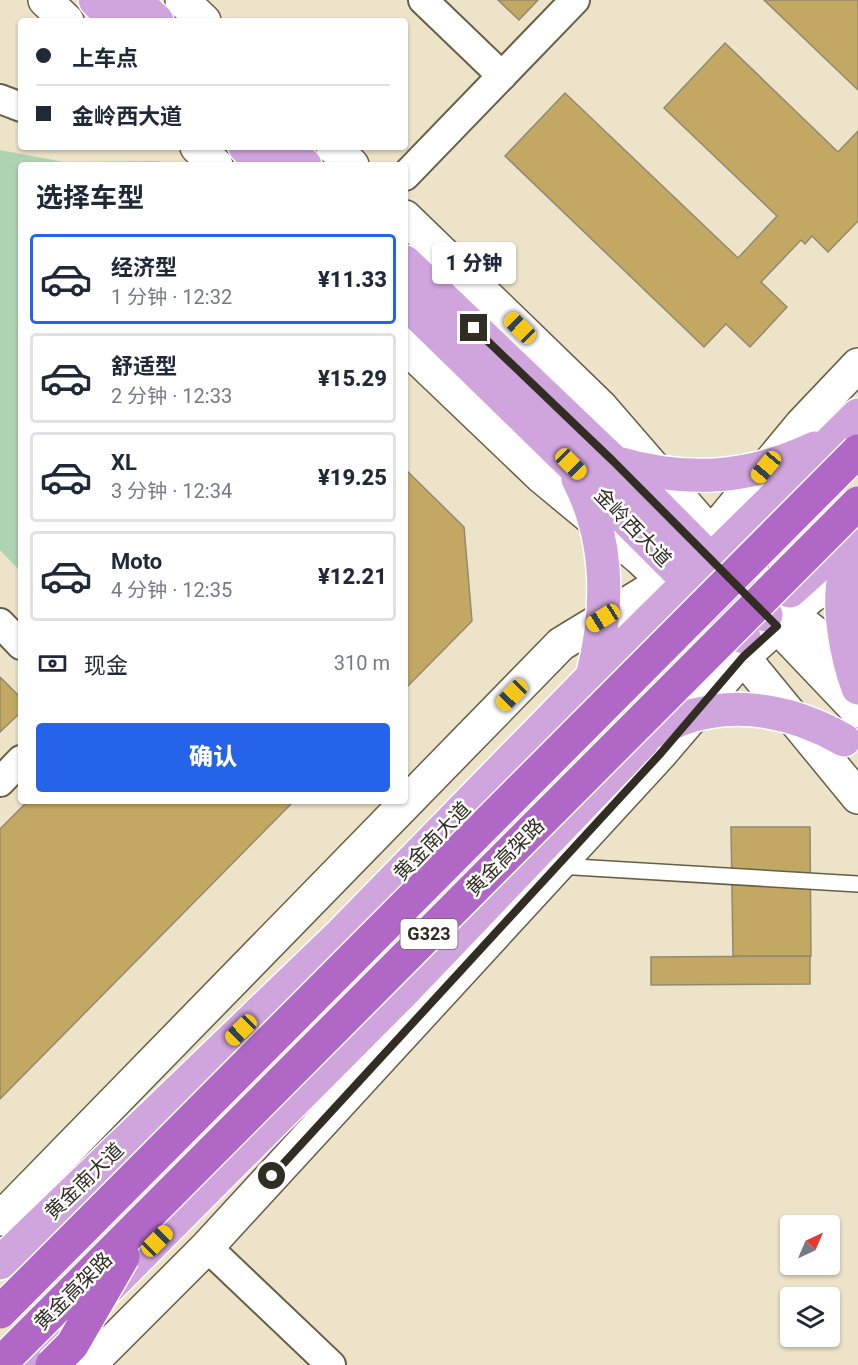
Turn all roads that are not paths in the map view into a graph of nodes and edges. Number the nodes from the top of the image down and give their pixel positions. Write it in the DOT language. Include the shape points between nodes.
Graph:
graph roads {
  1 [pos="45,0"];
  2 [pos="95,0"];
  3 [pos="135,0"];
  4 [pos="182,0"];
  5 [pos="423,0"];
  6 [pos="575,0"];
  7 [pos="64,18"];
  8 [pos="113,18"];
  9 [pos="154,18"];
  10 [pos="201,18"];
  11 [pos="502,76"];
  12 [pos="0,99"];
  13 [pos="18,106"];
  14 [pos="200,150"];
  15 [pos="248,150"];
  16 [pos="289,150"];
  17 [pos="336,150"];
  18 [pos="213,162"];
  19 [pos="261,162"];
  20 [pos="302,162"];
  21 [pos="349,162"];
  22 [pos="408,174"];
  23 [pos="408,220"];
  24 [pos="408,265"];
  25 [pos="408,305"];
  26 [pos="408,349"];
  27 [pos="858,365"];
  28 [pos="852,433"];
  29 [pos="613,461"];
  30 [pos="571,464"];
  31 [pos="766,467"];
  32 [pos="658,473"];
  33 [pos="858,503"];
  34 [pos="594,520"];
  35 [pos="858,530"];
  36 [pos="858,544"];
  37 [pos="711,547"];
  38 [pos="851,570"];
  39 [pos="675,582"];
  40 [pos="603,618"];
  41 [pos="0,623"];
  42 [pos="761,631"];
  43 [pos="18,642"];
  44 [pos="855,673"];
  45 [pos="592,677"];
  46 [pos="858,711"];
  47 [pos="692,716"];
  48 [pos="791,717"];
  49 [pos="652,732"];
  50 [pos="851,748"];
  51 [pos="18,763"];
  52 [pos="0,782"];
  53 [pos="858,797"];
  54 [pos="408,801"];
  55 [pos="405,804"];
  56 [pos="525,864"];
  57 [pos="858,884"];
  58 [pos="341,934"];
  59 [pos="403,992"];
  60 [pos="75,1190"];
  61 [pos="120,1191"];
  62 [pos="146,1218"];
  63 [pos="0,1219"];
  64 [pos="207,1246"];
  65 [pos="140,1257"];
  66 [pos="0,1263"];
  67 [pos="0,1287"];
  68 [pos="0,1312"];
  69 [pos="0,1364"];
  70 [pos="30,1365"];
  71 [pos="52,1365"];
  72 [pos="89,1365"];
  73 [pos="332,1365"];
  1 -- 7 [label="street"];
  2 -- 8 [label="main road"];
  3 -- 9 [label="main road"];
  4 -- 10 [label="street"];
  5 -- 11 [label="street"];
  6 -- 11 [label="street"];
  11 -- 22 [label="street"];
  12 -- 13 [label="street"];
  14 -- 18 [label="street"];
  15 -- 19 [label="main road"];
  16 -- 20 [label="main road"];
  17 -- 21 [label="street"];
  23 -- 32 [label="street" via="602,407"];
  24 -- 29 [label="main road, 金岭西大道"];
  25 -- 30 [label="main road, 金岭西大道"];
  26 -- 34 [label="street" via="542,477"];
  27 -- 31 [label="street"];
  28 -- 31 [label="main road"];
  28 -- 37 [label="main road, 黄金南大道"];
  28 -- 61 [label="highway, 黄金高架路 / G323, bridge"];
  29 -- 32 [label="main road"];
  29 -- 37 [label="main road, 金岭西大道"];
  30 -- 34 [label="main road"];
  30 -- 39 [label="main road, 金岭西大道"];
  31 -- 32 [label="main road" via="719,476"];
  31 -- 37 [label="street"];
  32 -- 37 [label="street"];
  33 -- 62 [label="highway, 黄金高架路 / G323, bridge"];
  34 -- 39 [label="street"];
  34 -- 40 [label="main road" via="603,565"];
  35 -- 42 [label="main road"];
  36 -- 38 [label="main road"];
  37 -- 39 [label="main road, 黄金南大道"];
  37 -- 42 [label="main road, 金岭西大道"];
  38 -- 42 [label="street"];
  38 -- 44 [label="main road" via="843,623"];
  39 -- 40 [label="street"];
  39 -- 42 [label="street"];
  39 -- 45 [label="main road, 黄金南大道"];
  40 -- 45 [label="main road"];
  40 -- 54 [label="street" via="561,644"];
  41 -- 43 [label="street"];
  42 -- 44 [label="street"];
  42 -- 46 [label="street, 金岭西大道"];
  42 -- 47 [label="street"];
  42 -- 48 [label="street"];
  42 -- 49 [label="main road"];
  42 -- 50 [label="street, 金岭西大道"];
  45 -- 58 [label="main road, 黄金南大道"];
  47 -- 48 [label="main road" via="741,710"];
  47 -- 49 [label="main road"];
  47 -- 64 [label="street"];
  48 -- 50 [label="main road" via="825,729"];
  48 -- 53 [label="street"];
  49 -- 56 [label="main road"];
  51 -- 52 [label="street"];
  55 -- 63 [label="street"];
  56 -- 57 [label="lane"];
  56 -- 59 [label="main road"];
  58 -- 59 [label="main road"];
  58 -- 60 [label="main road, 黄金南大道"];
  59 -- 65 [label="main road"];
  60 -- 65 [label="main road"];
  60 -- 66 [label="main road, 黄金南大道"];
  61 -- 67 [label="highway, bridge"];
  61 -- 68 [label="highway, 黄金高架路 / G323, bridge"];
  62 -- 69 [label="highway, 黄金高架路 / G323, bridge"];
  62 -- 71 [label="highway, bridge" via="72,1345"];
  64 -- 72 [label="street"];
  64 -- 73 [label="street"];
  65 -- 70 [label="main road"];
}
